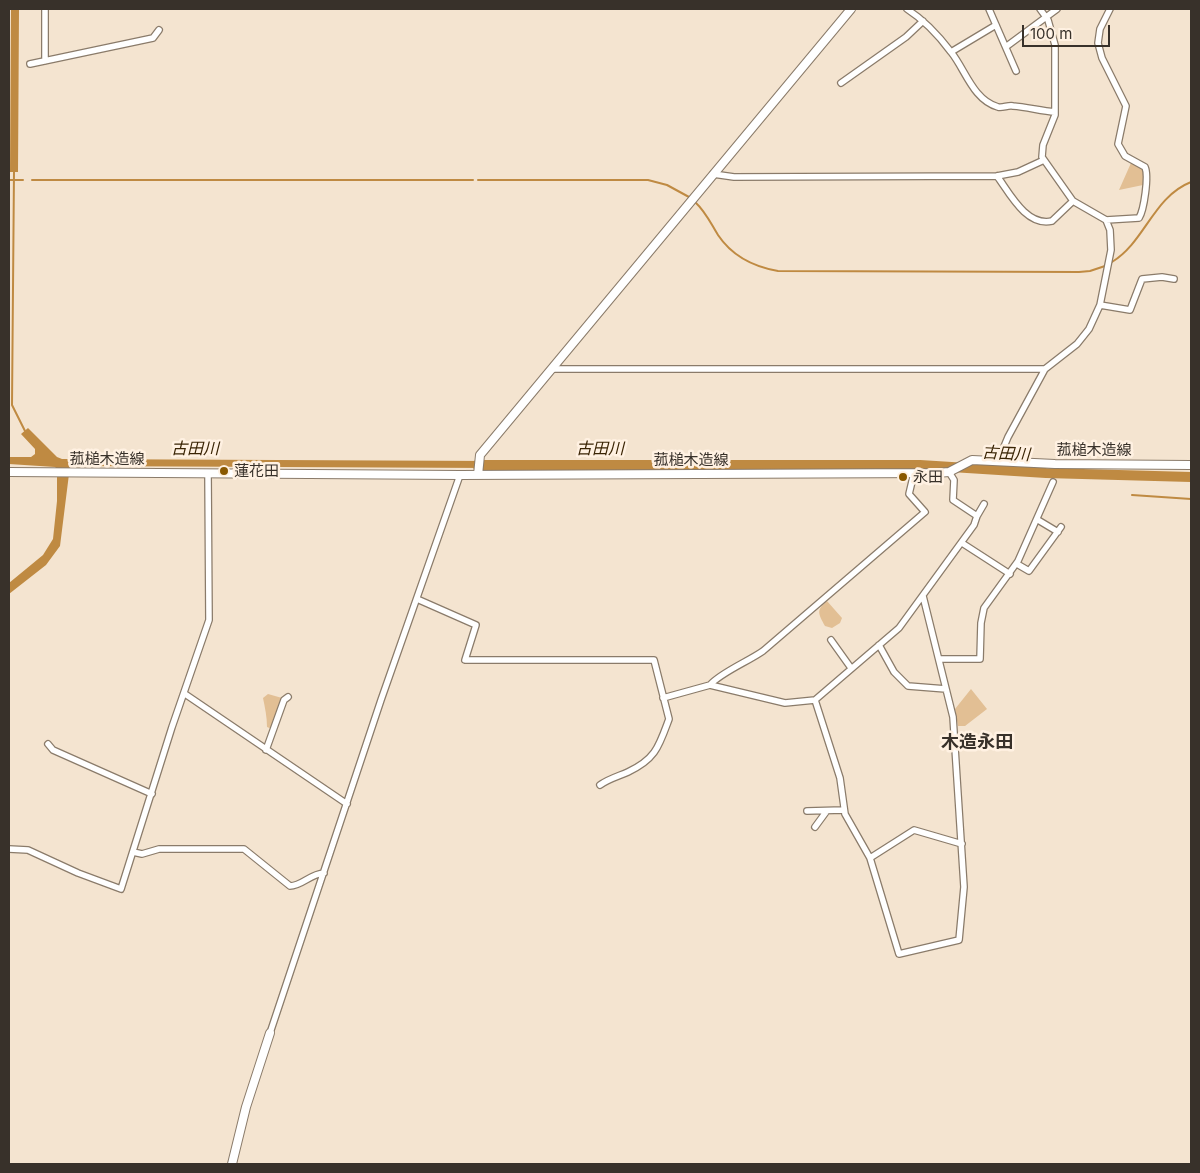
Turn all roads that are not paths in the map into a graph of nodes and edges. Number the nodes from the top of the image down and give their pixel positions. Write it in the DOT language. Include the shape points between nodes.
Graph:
graph roads {
  1 [pos="45,9"];
  2 [pos="851,9"];
  3 [pos="908,9"];
  4 [pos="989,9"];
  5 [pos="1040,9"];
  6 [pos="1056,9"];
  7 [pos="1110,9"];
  8 [pos="1047,17"];
  9 [pos="924,21"];
  10 [pos="996,25"];
  11 [pos="159,30"];
  12 [pos="1006,46"];
  13 [pos="951,52"];
  14 [pos="45,61"];
  15 [pos="30,64"];
  16 [pos="1016,71"];
  17 [pos="841,83"];
  18 [pos="1055,112"];
  19 [pos="1044,160"];
  20 [pos="713,174"];
  21 [pos="997,176"];
  22 [pos="1074,201"];
  23 [pos="1106,220"];
  24 [pos="1174,279"];
  25 [pos="1100,305"];
  26 [pos="552,369"];
  27 [pos="1045,369"];
  28 [pos="998,461"];
  29 [pos="1191,465"];
  30 [pos="950,471"];
  31 [pos="9,472"];
  32 [pos="478,473"];
  33 [pos="914,473"];
  34 [pos="208,474"];
  35 [pos="460,475"];
  36 [pos="1054,482"];
  37 [pos="984,504"];
  38 [pos="977,516"];
  39 [pos="1038,520"];
  40 [pos="962,543"];
  41 [pos="1016,564"];
  42 [pos="1010,574"];
  43 [pos="923,596"];
  44 [pos="417,599"];
  45 [pos="831,640"];
  46 [pos="878,646"];
  47 [pos="939,659"];
  48 [pos="850,668"];
  49 [pos="710,685"];
  50 [pos="946,689"];
  51 [pos="185,694"];
  52 [pos="288,697"];
  53 [pos="663,698"];
  54 [pos="815,700"];
  55 [pos="48,744"];
  56 [pos="266,750"];
  57 [pos="600,785"];
  58 [pos="152,794"];
  59 [pos="346,804"];
  60 [pos="843,810"];
  61 [pos="807,811"];
  62 [pos="826,812"];
  63 [pos="815,827"];
  64 [pos="962,844"];
  65 [pos="9,849"];
  66 [pos="133,852"];
  67 [pos="870,858"];
  68 [pos="324,873"];
  69 [pos="270,1033"];
  70 [pos="232,1164"];
  1 -- 14 [label="street"];
  2 -- 20 [label="main road"];
  3 -- 9 [label="street"];
  4 -- 10 [label="street"];
  5 -- 8 [label="street"];
  6 -- 8 [label="street"];
  7 -- 23 [label="street" via="1100,29 1098,43 1104,64 1126,106 1118,144 1123,154 1145,167 1147,174 1139,218"];
  8 -- 12 [label="street"];
  8 -- 18 [label="street" via="1054,46"];
  9 -- 13 [label="street"];
  9 -- 17 [label="street"];
  10 -- 12 [label="street"];
  10 -- 13 [label="street"];
  11 -- 14 [label="street" via="153,38"];
  12 -- 16 [label="street"];
  13 -- 18 [label="street" via="974,88 997,106"];
  14 -- 15 [label="street"];
  18 -- 19 [label="street" via="1042,151"];
  19 -- 21 [label="street" via="1018,172"];
  19 -- 22 [label="street"];
  20 -- 21 [label="street" via="734,177"];
  20 -- 26 [label="main road"];
  21 -- 22 [label="street" via="1017,206 1042,220 1052,221"];
  22 -- 23 [label="street"];
  23 -- 25 [label="street" via="1111,250"];
  24 -- 25 [label="street" via="1142,279 1130,310"];
  25 -- 27 [label="street" via="1082,339"];
  26 -- 27 [label="street"];
  26 -- 32 [label="main road" via="478,458"];
  27 -- 28 [label="street"];
  28 -- 29 [label="main road, 菰槌木造線"];
  28 -- 30 [label="main road, 菰槌木造線" via="972,460"];
  30 -- 33 [label="main road, 菰槌木造線"];
  30 -- 38 [label="street" via="954,480 953,500"];
  31 -- 34 [label="main road, 菰槌木造線"];
  32 -- 33 [label="main road, 菰槌木造線"];
  32 -- 35 [label="main road, 菰槌木造線"];
  33 -- 49 [label="street" via="909,494 925,512 773,643"];
  34 -- 35 [label="main road, 菰槌木造線"];
  34 -- 51 [label="street" via="210,615"];
  35 -- 44 [label="street"];
  36 -- 39 [label="street"];
  37 -- 38 [label="street"];
  38 -- 40 [label="street"];
  39 -- 41 [label="street"];
  39 -- 41 [label="street" via="1060,529 1029,571"];
  40 -- 42 [label="street"];
  40 -- 43 [label="street"];
  41 -- 42 [label="street"];
  42 -- 47 [label="street" via="984,608 980,623 980,659"];
  43 -- 46 [label="street" via="899,628"];
  43 -- 47 [label="street"];
  44 -- 53 [label="street" via="476,625 465,660 654,660"];
  44 -- 59 [label="street"];
  45 -- 48 [label="street"];
  46 -- 48 [label="street"];
  46 -- 50 [label="street" via="894,672 908,686"];
  47 -- 50 [label="street"];
  48 -- 54 [label="street"];
  49 -- 53 [label="street"];
  49 -- 54 [label="street" via="785,703"];
  50 -- 64 [label="street" via="954,726"];
  51 -- 56 [label="street"];
  51 -- 58 [label="street"];
  52 -- 56 [label="street" via="284,700"];
  53 -- 57 [label="street" via="669,719 657,750 635,768"];
  54 -- 60 [label="street" via="840,778"];
  55 -- 58 [label="street" via="53,750"];
  56 -- 59 [label="street"];
  58 -- 66 [label="street"];
  59 -- 68 [label="street"];
  60 -- 62 [label="street"];
  60 -- 67 [label="street"];
  61 -- 62 [label="street"];
  62 -- 63 [label="street"];
  64 -- 67 [label="street" via="914,830"];
  64 -- 67 [label="street" via="964,892 959,940 899,954"];
  65 -- 66 [label="street" via="28,850 120,890"];
  66 -- 68 [label="street" via="244,849 290,886"];
  68 -- 69 [label="street"];
  69 -- 70 [label="main road"];
}
